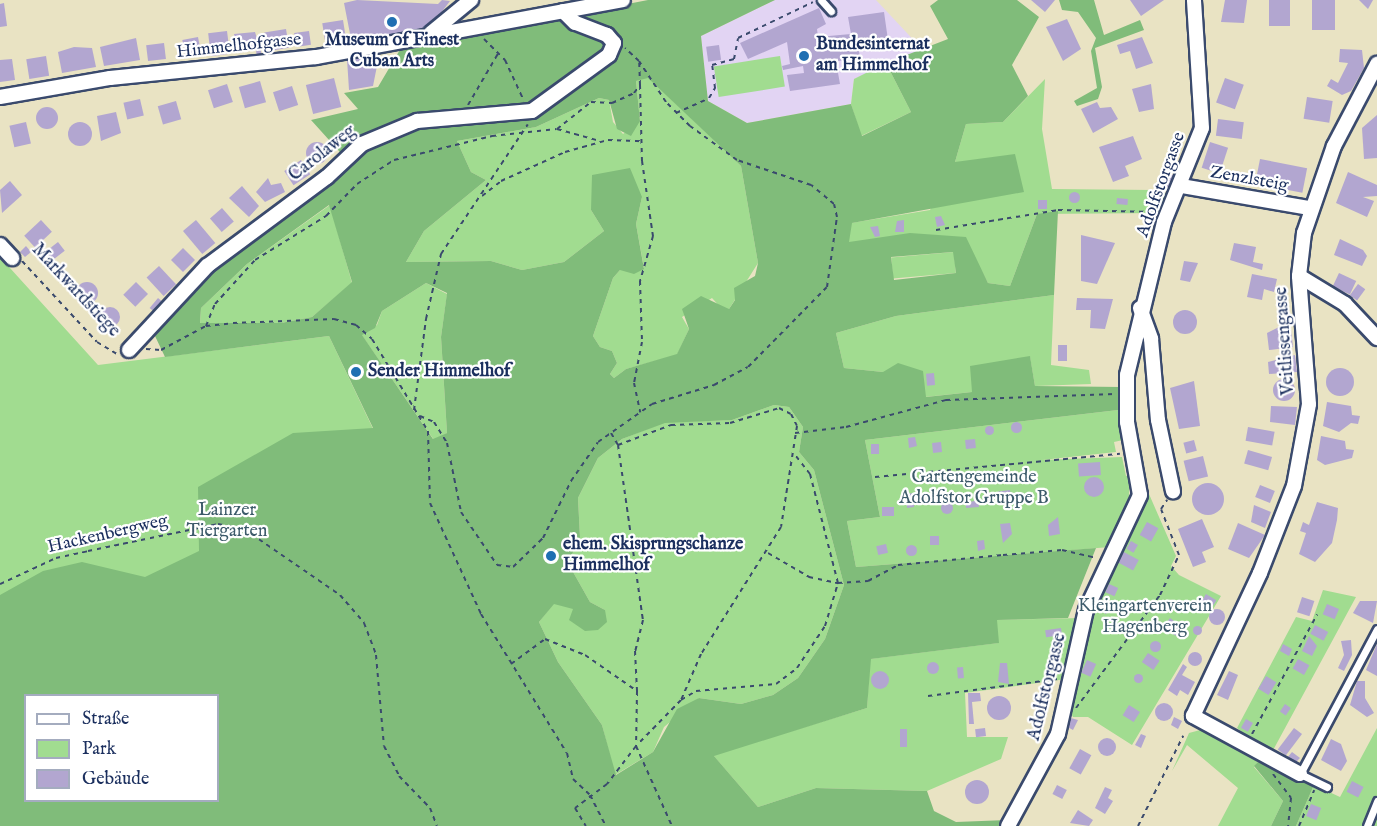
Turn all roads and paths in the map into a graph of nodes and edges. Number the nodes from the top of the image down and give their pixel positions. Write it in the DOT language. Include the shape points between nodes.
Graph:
graph roads {
  1 [pos="471,0"];
  2 [pos="623,0"];
  3 [pos="816,0"];
  4 [pos="821,0"];
  5 [pos="1194,0"];
  6 [pos="563,11"];
  7 [pos="831,11"];
  8 [pos="471,27"];
  9 [pos="429,35"];
  10 [pos="614,43"];
  11 [pos="499,51"];
  12 [pos="639,61"];
  13 [pos="1377,64"];
  14 [pos="640,85"];
  15 [pos="0,97"];
  16 [pos="532,111"];
  17 [pos="676,113"];
  18 [pos="467,117"];
  19 [pos="557,129"];
  20 [pos="523,134"];
  21 [pos="603,141"];
  22 [pos="644,141"];
  23 [pos="1182,186"];
  24 [pos="480,198"];
  25 [pos="1310,208"];
  26 [pos="1162,212"];
  27 [pos="936,230"];
  28 [pos="0,245"];
  29 [pos="16,258"];
  30 [pos="1299,276"];
  31 [pos="1140,308"];
  32 [pos="206,326"];
  33 [pos="1377,338"];
  34 [pos="129,351"];
  35 [pos="1126,394"];
  36 [pos="414,410"];
  37 [pos="640,412"];
  38 [pos="418,416"];
  39 [pos="611,433"];
  40 [pos="795,433"];
  41 [pos="618,445"];
  42 [pos="1131,452"];
  43 [pos="794,454"];
  44 [pos="875,477"];
  45 [pos="1173,491"];
  46 [pos="766,552"];
  47 [pos="1108,561"];
  48 [pos="837,583"];
  49 [pos="0,584"];
  50 [pos="1317,615"];
  51 [pos="1377,629"];
  52 [pos="511,664"];
  53 [pos="1066,678"];
  54 [pos="637,691"];
  55 [pos="928,696"];
  56 [pos="681,700"];
  57 [pos="1065,703"];
  58 [pos="1183,736"];
  59 [pos="636,746"];
  60 [pos="1246,748"];
  61 [pos="1271,772"];
  62 [pos="1300,774"];
  63 [pos="1317,782"];
  64 [pos="1327,788"];
  65 [pos="590,795"];
  66 [pos="1377,801"];
  67 [pos="437,826"];
  68 [pos="586,826"];
  69 [pos="606,826"];
  70 [pos="672,826"];
  71 [pos="1008,826"];
  72 [pos="1138,826"];
  73 [pos="1288,826"];
  74 [pos="1299,826"];
  75 [pos="1367,826"];
  1 -- 9 [label="street"];
  2 -- 6 [label="street, Himmelhofgasse"];
  3 -- 17 [label="path" via="738,38 734,59 712,65 715,88 709,98"];
  4 -- 7 [label="lane"];
  5 -- 23 [label="street, Adolfstorgasse" via="1202,128"];
  6 -- 8 [label="street, Himmelhofgasse"];
  6 -- 10 [label="street"];
  8 -- 9 [label="street, Himmelhofgasse"];
  8 -- 11 [label="path"];
  9 -- 15 [label="street, Himmelhofgasse" via="316,57 110,78"];
  10 -- 12 [label="path"];
  10 -- 16 [label="street" via="609,55"];
  11 -- 16 [label="path"];
  11 -- 18 [label="path" via="471,96"];
  12 -- 14 [label="path"];
  12 -- 17 [label="path"];
  13 -- 25 [label="street, Veitlissengasse" via="1350,111"];
  14 -- 19 [label="path" via="612,103 591,102"];
  14 -- 22 [label="path"];
  16 -- 18 [label="street, Carolaweg"];
  16 -- 20 [label="path"];
  17 -- 37 [label="path" via="737,160 823,193 837,217 829,279 818,302 748,367"];
  18 -- 34 [label="street, Carolaweg" via="404,124 362,144 327,177 207,266"];
  19 -- 20 [label="path"];
  19 -- 21 [label="path"];
  20 -- 24 [label="path"];
  20 -- 32 [label="path" via="492,136 394,160 357,184 326,216 255,260 215,304"];
  21 -- 22 [label="path"];
  21 -- 24 [label="path" via="501,181"];
  22 -- 37 [label="path" via="653,236 640,281 642,342 634,383"];
  23 -- 25 [label="street, Zenzlsteig"];
  23 -- 31 [label="street, Adolfstorgasse" via="1164,222"];
  24 -- 36 [label="path" via="467,210 435,272"];
  25 -- 30 [label="street, Veitlissengasse"];
  26 -- 27 [label="path" via="1037,212"];
  28 -- 29 [label="street, Markwardstiege"];
  29 -- 34 [label="path, Markwardstiege" via="112,356"];
  30 -- 33 [label="street" via="1346,304"];
  30 -- 60 [label="street, Veitlissengasse" via="1309,383 1301,460 1263,566 1193,716"];
  31 -- 35 [label="street, Adolfstorgasse"];
  31 -- 45 [label="street" via="1151,339"];
  32 -- 34 [label="path" via="161,350"];
  32 -- 36 [label="path" via="334,319 356,325 372,339"];
  35 -- 40 [label="path" via="946,400 846,427"];
  35 -- 42 [label="street, Adolfstorgasse"];
  36 -- 38 [label="path"];
  37 -- 39 [label="path"];
  38 -- 39 [label="path" via="434,422 447,442 460,512 497,565 507,569 543,538 586,456"];
  38 -- 52 [label="path" via="428,431 430,503 481,614"];
  39 -- 41 [label="path"];
  40 -- 41 [label="path" via="796,421 778,408 730,423 671,425"];
  40 -- 43 [label="path"];
  41 -- 54 [label="path" via="643,620 635,651"];
  42 -- 44 [label="path"];
  42 -- 47 [label="street, Adolfstorgasse" via="1140,495"];
  43 -- 46 [label="path" via="781,527"];
  43 -- 48 [label="path" via="810,474"];
  45 -- 57 [label="path" via="1161,509 1179,555 1160,595 1080,710"];
  46 -- 48 [label="path" via="809,577"];
  46 -- 56 [label="path" via="701,654"];
  47 -- 48 [label="path" via="1062,550 898,565 868,581"];
  47 -- 57 [label="street, Adolfstorgasse" via="1086,610"];
  48 -- 56 [label="path" via="817,640 782,681 760,689 696,691"];
  49 -- 67 [label="path, Hackenbergweg" via="78,553 218,524 244,529 340,595 364,623 376,655 384,746 399,777 430,808"];
  50 -- 60 [label="path"];
  51 -- 62 [label="lane"];
  52 -- 54 [label="path" via="545,639 585,655"];
  52 -- 65 [label="path" via="567,753 573,779"];
  53 -- 55 [label="path"];
  54 -- 59 [label="path"];
  56 -- 59 [label="path"];
  57 -- 71 [label="street, Adolfstorgasse" via="1047,762"];
  58 -- 72 [label="path"];
  59 -- 65 [label="path"];
  59 -- 70 [label="path"];
  60 -- 62 [label="street"];
  61 -- 73 [label="path" via="1291,798"];
  62 -- 63 [label="lane"];
  63 -- 64 [label="lane"];
  63 -- 74 [label="path"];
  65 -- 68 [label="path" via="574,808"];
  65 -- 69 [label="path"];
  66 -- 75 [label="lane"];
}
